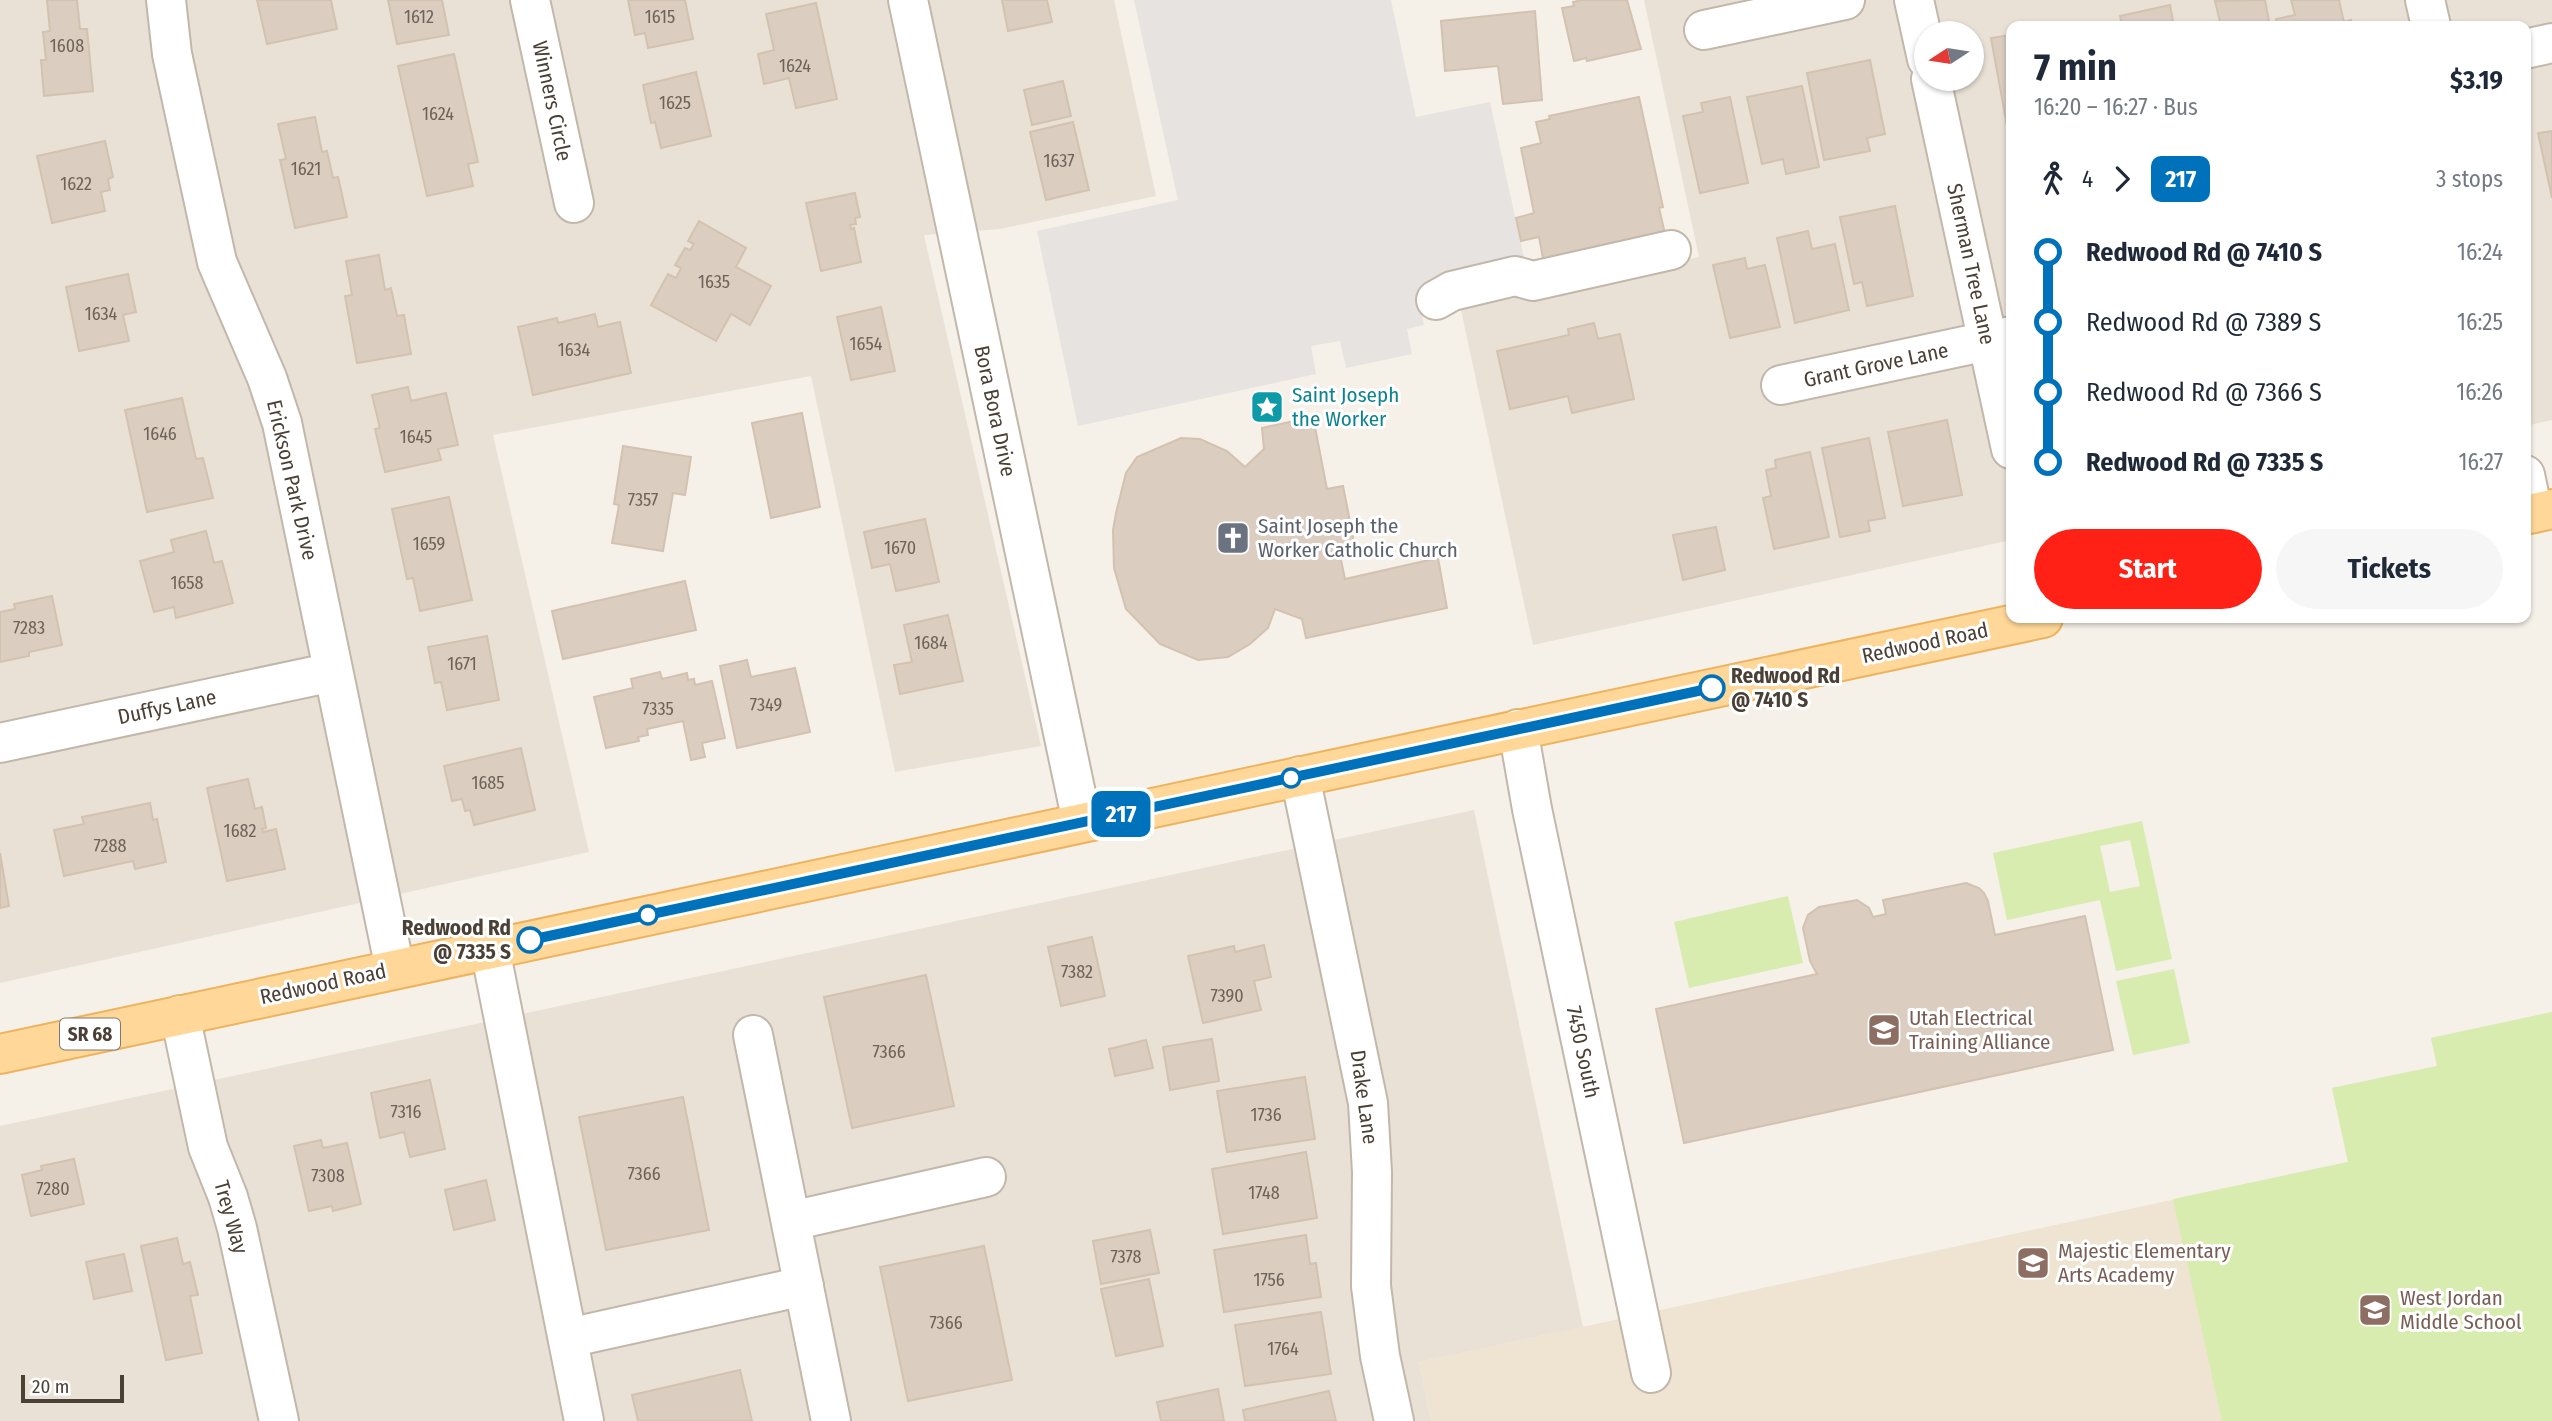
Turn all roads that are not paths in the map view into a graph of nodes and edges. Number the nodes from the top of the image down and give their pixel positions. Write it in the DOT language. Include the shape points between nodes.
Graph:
graph roads {
  1 [pos="166,0"];
  2 [pos="530,0"];
  3 [pos="908,0"];
  4 [pos="1845,0"];
  5 [pos="1914,0"];
  6 [pos="2425,0"];
  7 [pos="1919,21"];
  8 [pos="2430,21"];
  9 [pos="1704,30"];
  10 [pos="2552,43"];
  11 [pos="2531,48"];
  12 [pos="1934,91"];
  13 [pos="574,203"];
  14 [pos="1671,250"];
  15 [pos="1436,300"];
  16 [pos="1999,339"];
  17 [pos="1782,385"];
  18 [pos="2006,403"];
  19 [pos="2531,494"];
  20 [pos="2537,512"];
  21 [pos="2019,623"];
  22 [pos="333,672"];
  23 [pos="1518,729"];
  24 [pos="0,743"];
  25 [pos="1300,776"];
  26 [pos="1082,822"];
  27 [pos="490,949"];
  28 [pos="395,969"];
  29 [pos="180,1015"];
  30 [pos="753,1035"];
  31 [pos="0,1054"];
  32 [pos="986,1177"];
  33 [pos="790,1222"];
  34 [pos="804,1286"];
  35 [pos="568,1338"];
  36 [pos="1651,1373"];
  37 [pos="279,1421"];
  38 [pos="584,1421"];
  39 [pos="831,1421"];
  40 [pos="1394,1421"];
  1 -- 22 [label="street, Erickson Park Drive" via="172,54 214,251 282,423"];
  2 -- 13 [label="street, Winners Circle"];
  3 -- 26 [label="street, Bora Bora Drive"];
  4 -- 9 [label="street"];
  5 -- 7 [label="street"];
  6 -- 8 [label="street"];
  10 -- 11 [label="street"];
  12 -- 16 [label="street, Sherman Tree Lane"];
  14 -- 15 [label="street" via="1533,281 1515,276 1452,291"];
  16 -- 17 [label="street, Grant Grove Lane"];
  16 -- 18 [label="street, Sherman Tree Lane"];
  19 -- 20 [label="street"];
  21 -- 23 [label="main road, Redwood Road / SR 68"];
  22 -- 24 [label="street, Duffys Lane"];
  22 -- 28 [label="street, Erickson Park Drive"];
  23 -- 25 [label="main road, Redwood Road / SR 68"];
  23 -- 36 [label="street, 7450 South"];
  25 -- 26 [label="main road, Redwood Road / SR 68"];
  25 -- 40 [label="street, Drake Lane" via="1368,1103 1371,1286"];
  26 -- 27 [label="main road, Redwood Road / SR 68"];
  27 -- 28 [label="main road, Redwood Road / SR 68"];
  27 -- 35 [label="street"];
  28 -- 29 [label="main road, Redwood Road / SR 68"];
  29 -- 31 [label="main road, Redwood Road / SR 68"];
  29 -- 37 [label="street, Trey Way" via="208,1147 237,1228"];
  30 -- 33 [label="street"];
  32 -- 33 [label="street"];
  33 -- 34 [label="street"];
  34 -- 35 [label="street"];
  34 -- 39 [label="street"];
  35 -- 38 [label="street"];
}
